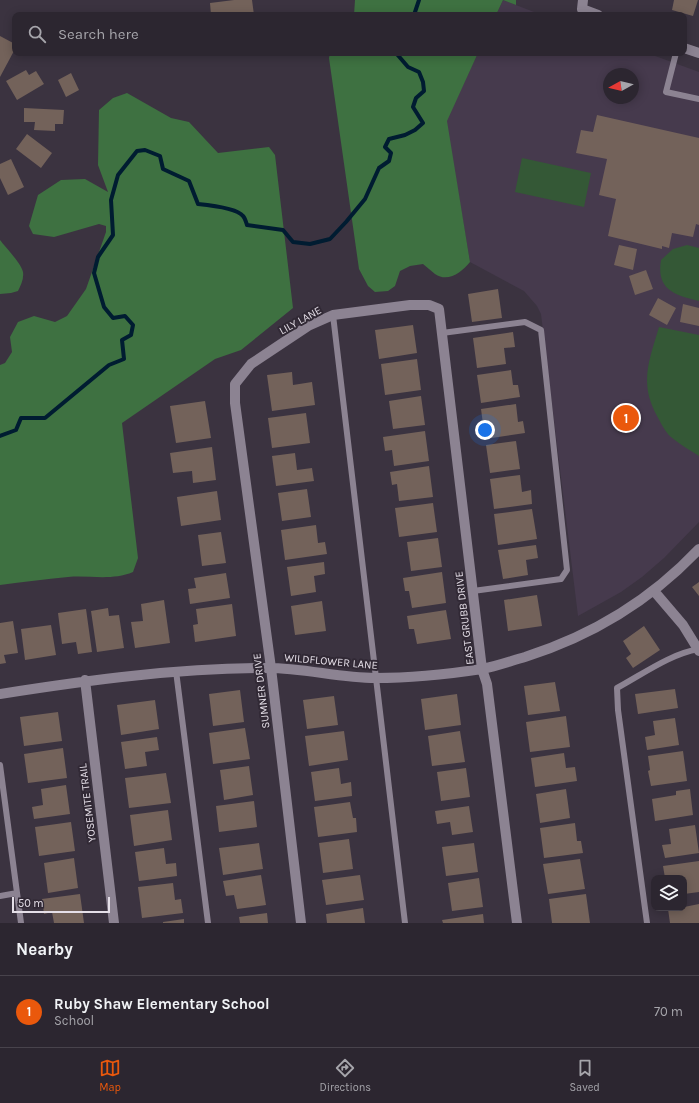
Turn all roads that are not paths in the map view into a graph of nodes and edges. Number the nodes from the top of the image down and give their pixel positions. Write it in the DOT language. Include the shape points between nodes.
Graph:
graph roads {
  1 [pos="582,4"];
  2 [pos="594,12"];
  3 [pos="687,49"];
  4 [pos="699,53"];
  5 [pos="675,56"];
  6 [pos="699,99"];
  7 [pos="439,309"];
  8 [pos="333,316"];
  9 [pos="442,333"];
  10 [pos="235,384"];
  11 [pos="699,549"];
  12 [pos="473,591"];
  13 [pos="654,591"];
  14 [pos="699,650"];
  15 [pos="271,668"];
  16 [pos="482,669"];
  17 [pos="176,672"];
  18 [pos="376,678"];
  19 [pos="85,680"];
  20 [pos="0,694"];
  21 [pos="0,765"];
  22 [pos="17,893"];
  23 [pos="0,896"];
  24 [pos="21,923"];
  25 [pos="114,923"];
  26 [pos="208,923"];
  27 [pos="300,923"];
  28 [pos="405,923"];
  29 [pos="517,923"];
  30 [pos="647,923"];
  1 -- 2 [label="street"];
  3 -- 4 [label="street"];
  5 -- 6 [label="lane" via="666,92"];
  7 -- 8 [label="street, LILY LANE" via="429,305 410,305"];
  7 -- 9 [label="street, EAST GRUBB DRIVE"];
  8 -- 10 [label="street, LILY LANE" via="308,326 251,364"];
  8 -- 18 [label="lane"];
  9 -- 12 [label="street, EAST GRUBB DRIVE"];
  9 -- 12 [label="lane" via="525,322 541,330 567,570 561,579"];
  10 -- 15 [label="street, SUMNER DRIVE" via="235,403"];
  11 -- 13 [label="street, WILDFLOWER LANE"];
  12 -- 16 [label="street, EAST GRUBB DRIVE"];
  13 -- 14 [label="street" via="683,625"];
  13 -- 16 [label="street, WILDFLOWER LANE" via="615,617 568,641"];
  14 -- 30 [label="lane" via="686,652 617,688"];
  15 -- 17 [label="street, WILDFLOWER LANE" via="199,669"];
  15 -- 18 [label="street, WILDFLOWER LANE"];
  15 -- 27 [label="street, SUMNER DRIVE"];
  16 -- 18 [label="street, WILDFLOWER LANE"];
  16 -- 29 [label="street, EAST GRUBB DRIVE" via="487,684"];
  17 -- 19 [label="street, WILDFLOWER LANE"];
  17 -- 26 [label="lane"];
  18 -- 28 [label="lane"];
  19 -- 20 [label="street, WILDFLOWER LANE"];
  19 -- 25 [label="street, YOSEMITE TRAIL"];
  21 -- 22 [label="lane"];
  22 -- 23 [label="lane"];
  22 -- 24 [label="lane"];
}
